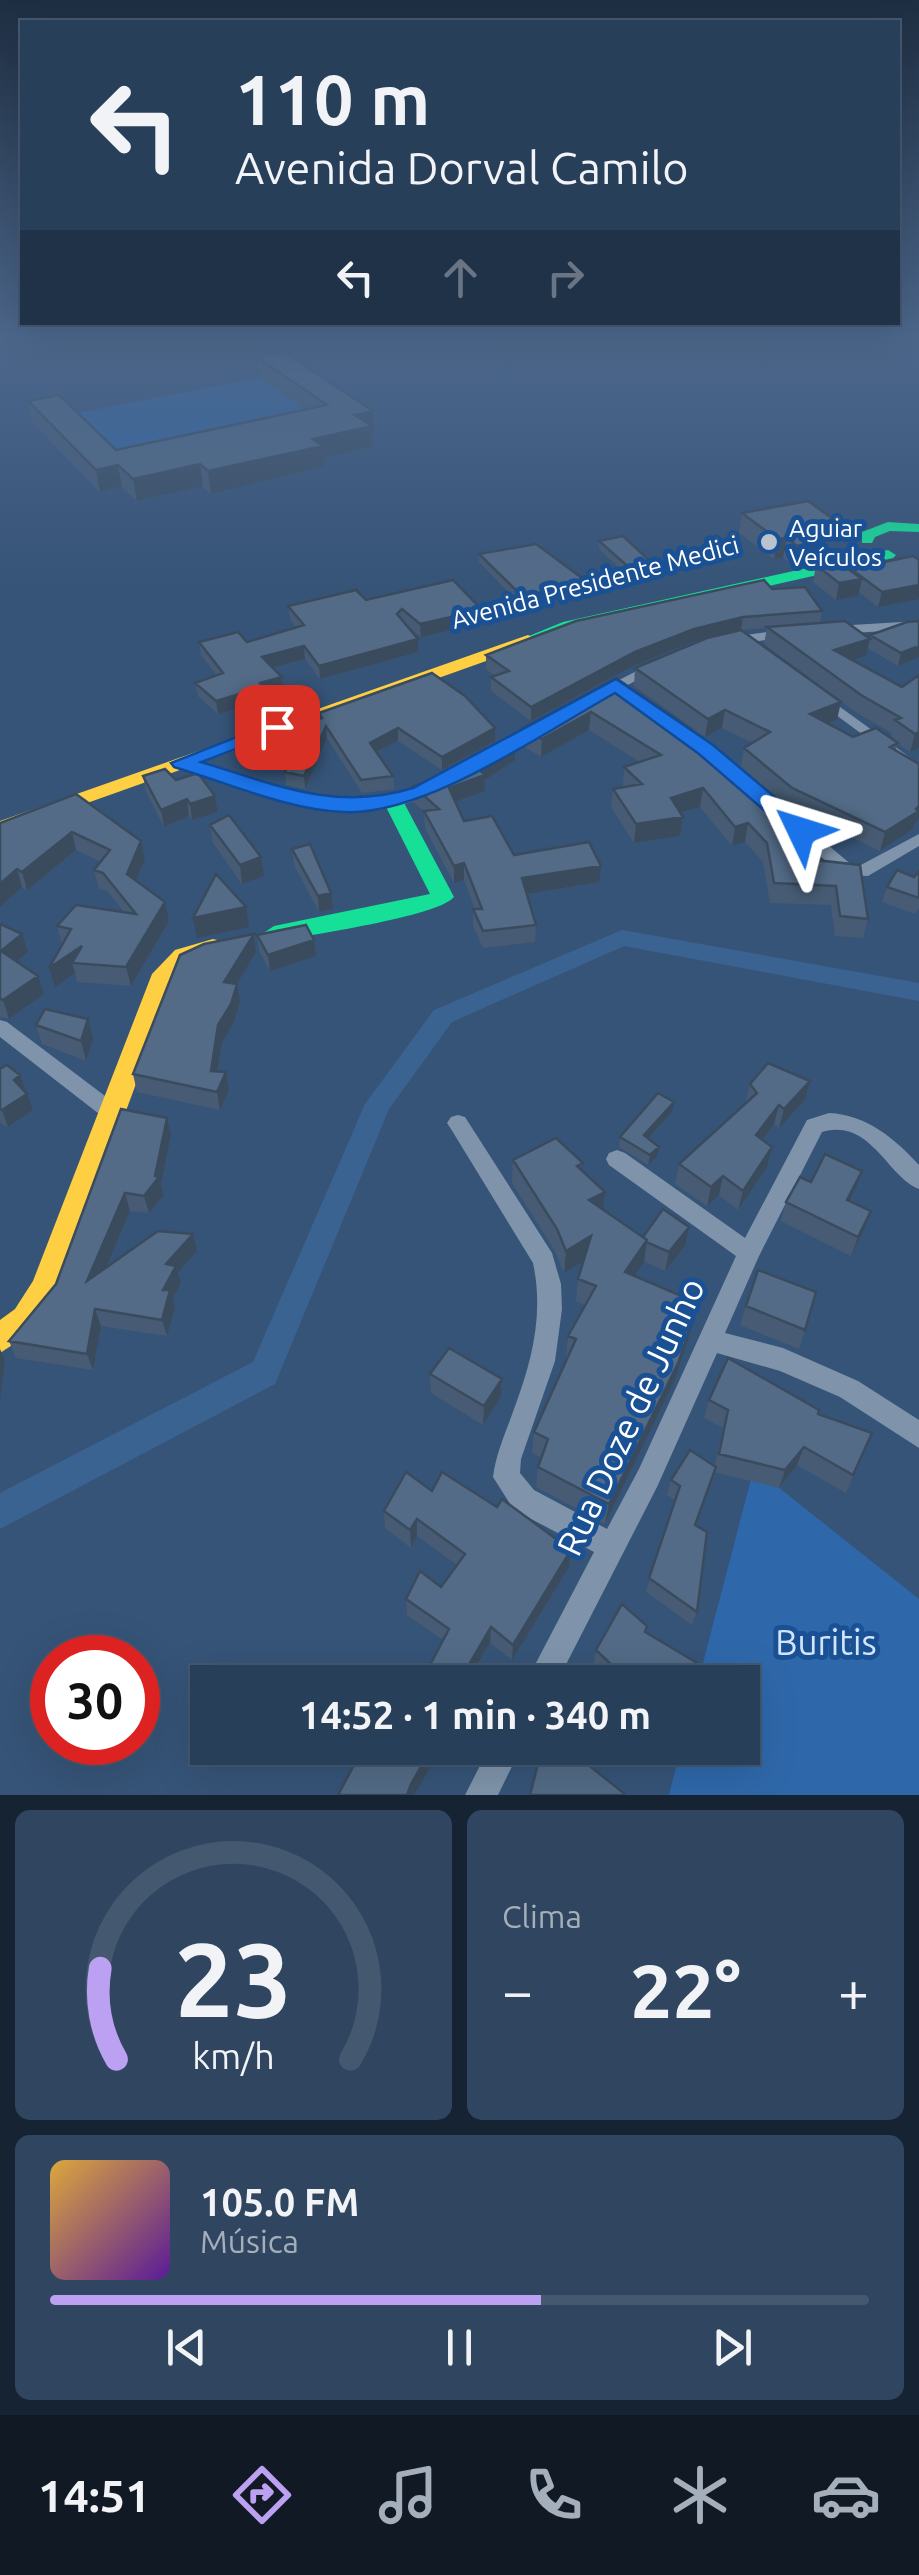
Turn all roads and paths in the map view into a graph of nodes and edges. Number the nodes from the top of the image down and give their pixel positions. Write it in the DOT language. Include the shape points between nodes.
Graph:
graph roads {
  1 [pos="919,528"];
  2 [pos="867,540"];
  3 [pos="919,624"];
  4 [pos="823,631"];
  5 [pos="804,632"];
  6 [pos="741,638"];
  7 [pos="713,645"];
  8 [pos="757,650"];
  9 [pos="664,661"];
  10 [pos="616,685"];
  11 [pos="804,685"];
  12 [pos="631,696"];
  13 [pos="582,704"];
  14 [pos="661,717"];
  15 [pos="181,763"];
  16 [pos="919,771"];
  17 [pos="449,777"];
  18 [pos="393,801"];
  19 [pos="0,806"];
  20 [pos="0,828"];
  21 [pos="919,839"];
  22 [pos="0,1028"];
  23 [pos="110,1111"];
  24 [pos="458,1122"];
  25 [pos="618,1159"];
  26 [pos="919,1180"];
  27 [pos="748,1253"];
  28 [pos="0,1339"];
  29 [pos="711,1340"];
  30 [pos="919,1435"];
  31 [pos="613,1546"];
  32 [pos="550,1665"];
  33 [pos="497,1765"];
  34 [pos="481,1795"];
  1 -- 2 [label="main road, Avenida Presidente Medici" via="878,528"];
  2 -- 15 [label="main road, Avenida Presidente Medici" via="899,558 563,627"];
  2 -- 19 [label="main road, Avenida Presidente Medici" via="504,632"];
  3 -- 4 [label="street"];
  5 -- 6 [label="street"];
  6 -- 7 [label="street"];
  6 -- 8 [label="street"];
  9 -- 10 [label="street"];
  10 -- 12 [label="street"];
  10 -- 13 [label="street"];
  11 -- 16 [label="street"];
  14 -- 21 [label="street" via="848,871 862,872"];
  15 -- 18 [label="street" via="319,804"];
  15 -- 20 [label="main road, Avenida Presidente Medici"];
  17 -- 18 [label="street"];
  18 -- 23 [label="main road" via="444,897 200,950 171,963"];
  22 -- 23 [label="street"];
  23 -- 28 [label="main road" via="46,1288 26,1319"];
  24 -- 31 [label="street" via="550,1279 545,1341 506,1477 524,1500"];
  25 -- 27 [label="street"];
  26 -- 27 [label="street, Rua Doze de Junho" via="888,1144 824,1121 810,1132"];
  27 -- 29 [label="street, Rua Doze de Junho"];
  29 -- 30 [label="street" via="783,1360 849,1389"];
  29 -- 31 [label="street, Rua Doze de Junho"];
  31 -- 32 [label="street, Rua Doze de Junho"];
  33 -- 34 [label="street"];
}
